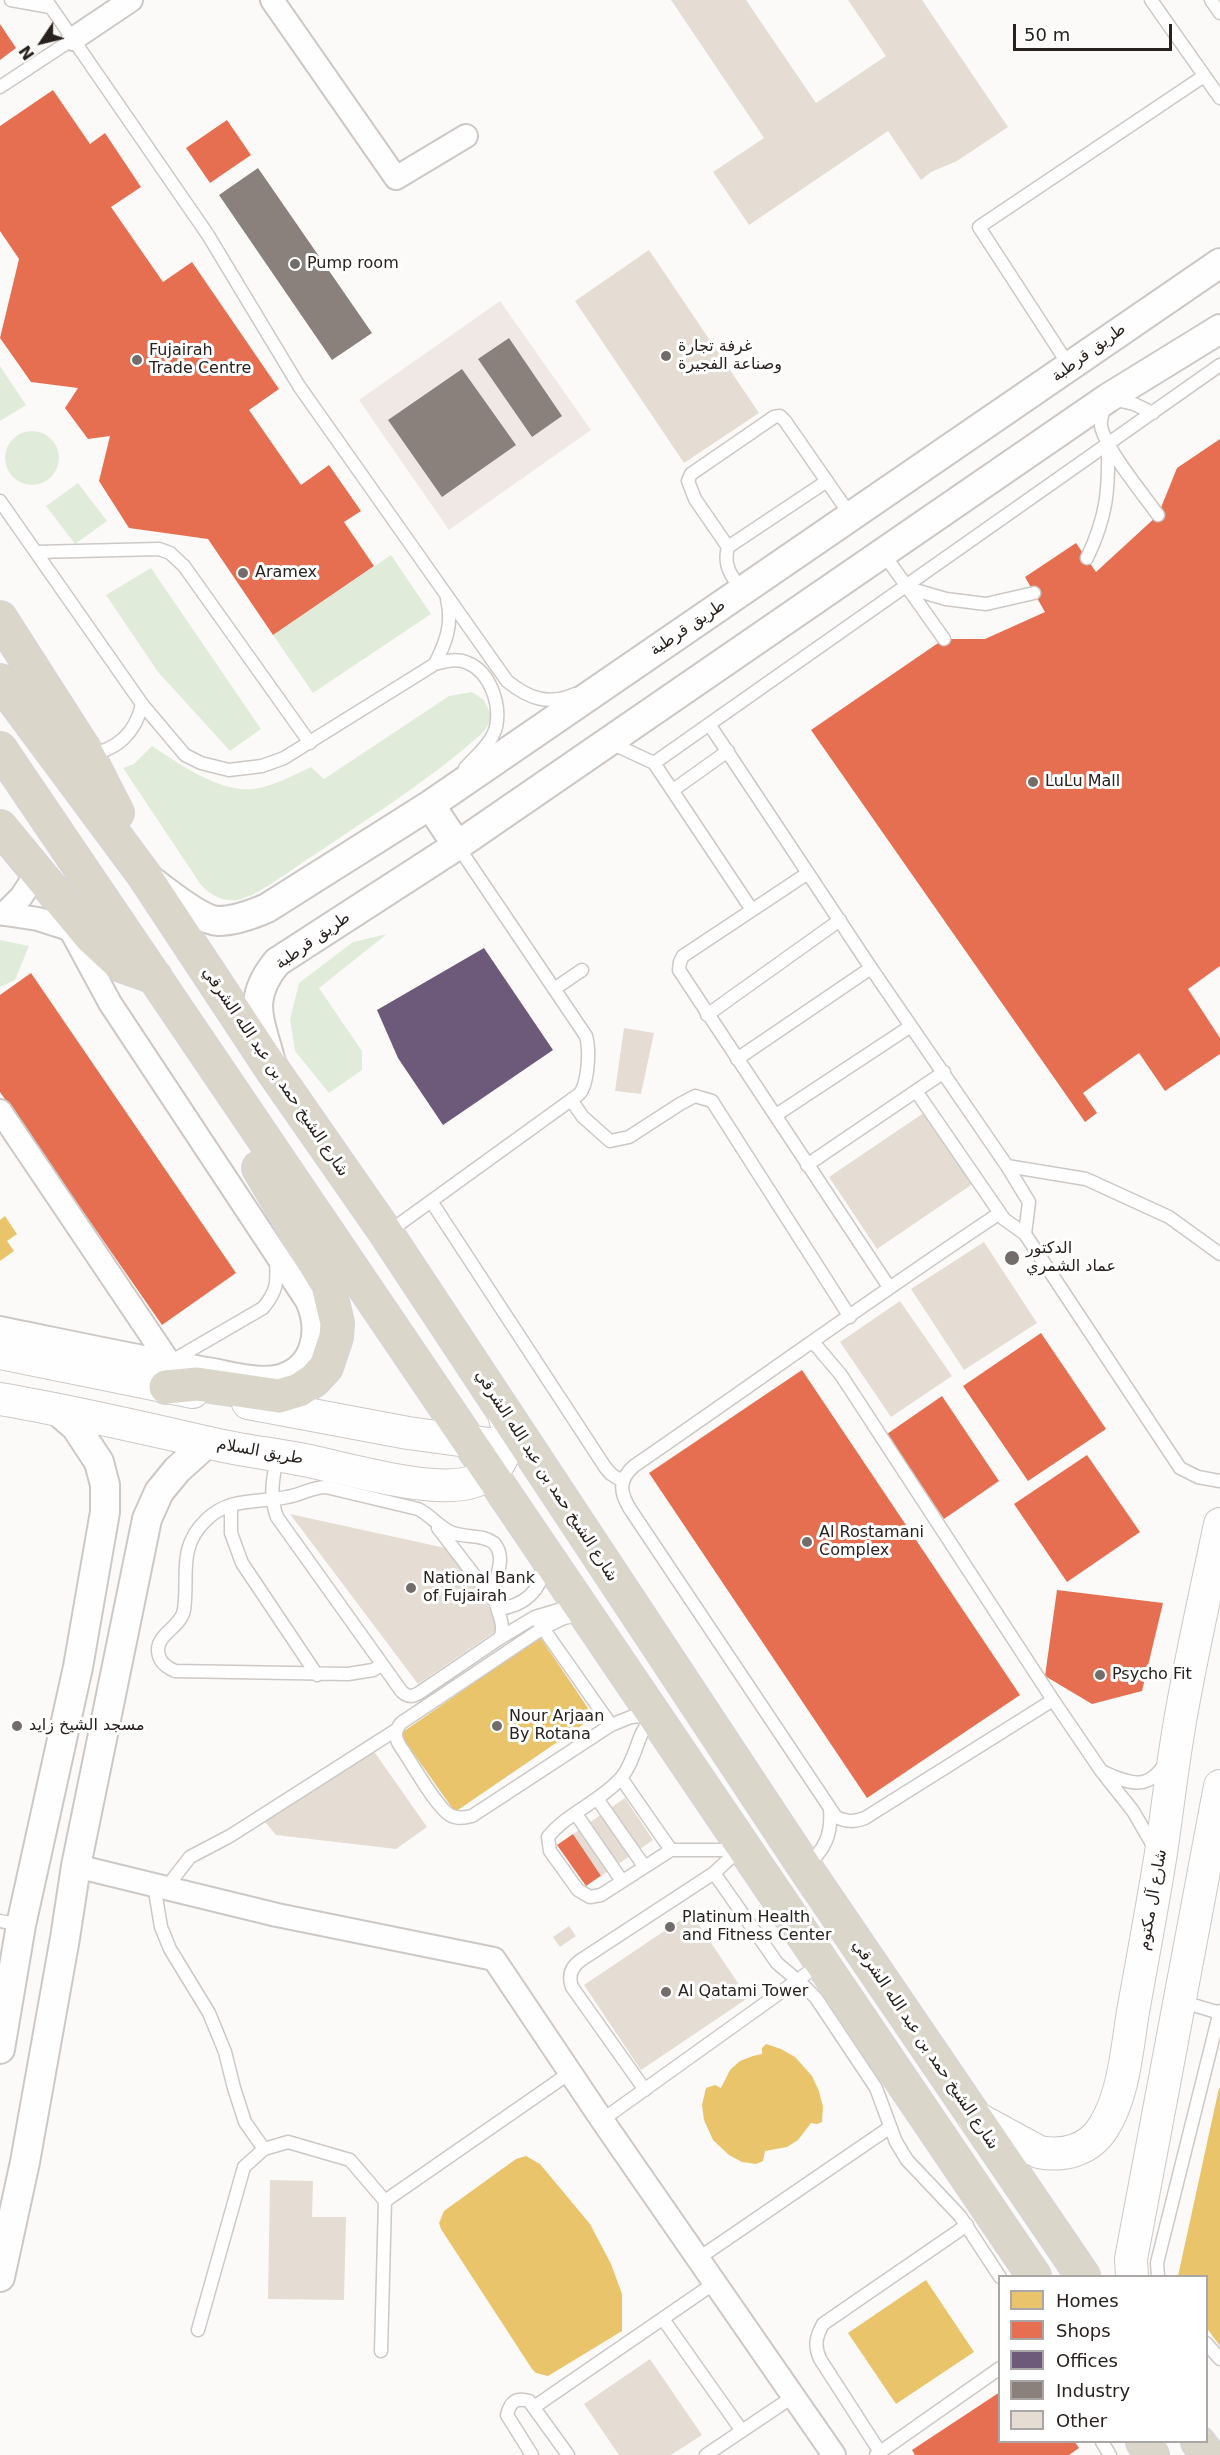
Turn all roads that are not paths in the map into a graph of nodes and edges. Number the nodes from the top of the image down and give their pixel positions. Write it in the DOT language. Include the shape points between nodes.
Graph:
graph roads {
  1 [pos="11,0"];
  2 [pos="131,0"];
  3 [pos="272,0"];
  4 [pos="1151,0"];
  5 [pos="1211,0"];
  6 [pos="48,3"];
  7 [pos="1220,13"];
  8 [pos="73,39"];
  9 [pos="1204,76"];
  10 [pos="0,87"];
  11 [pos="1220,98"];
  12 [pos="466,136"];
  13 [pos="1220,263"];
  14 [pos="1220,329"];
  15 [pos="1220,365"];
  16 [pos="1070,367"];
  17 [pos="1108,398"];
  18 [pos="1153,412"];
  19 [pos="1108,444"];
  20 [pos="827,481"];
  21 [pos="0,501"];
  22 [pos="1158,515"];
  23 [pos="851,516"];
  24 [pos="728,547"];
  25 [pos="36,552"];
  26 [pos="883,553"];
  27 [pos="1087,558"];
  28 [pos="905,586"];
  29 [pos="742,591"];
  30 [pos="1034,593"];
  31 [pos="445,595"];
  32 [pos="0,618"];
  33 [pos="944,639"];
  34 [pos="435,664"];
  35 [pos="626,671"];
  36 [pos="0,681"];
  37 [pos="142,704"];
  38 [pos="709,724"];
  39 [pos="608,741"];
  40 [pos="310,743"];
  41 [pos="0,749"];
  42 [pos="728,751"];
  43 [pos="87,754"];
  44 [pos="654,763"];
  45 [pos="673,790"];
  46 [pos="434,802"];
  47 [pos="0,827"];
  48 [pos="457,845"];
  49 [pos="38,871"];
  50 [pos="808,873"];
  51 [pos="144,875"];
  52 [pos="752,910"];
  53 [pos="2,914"];
  54 [pos="840,920"];
  55 [pos="81,933"];
  56 [pos="871,968"];
  57 [pos="582,970"];
  58 [pos="155,977"];
  59 [pos="554,989"];
  60 [pos="707,1015"];
  61 [pos="911,1026"];
  62 [pos="192,1032"];
  63 [pos="737,1059"];
  64 [pos="274,1072"];
  65 [pos="944,1072"];
  66 [pos="233,1091"];
  67 [pos="916,1091"];
  68 [pos="571,1100"];
  69 [pos="0,1110"];
  70 [pos="776,1115"];
  71 [pos="807,1165"];
  72 [pos="1007,1166"];
  73 [pos="431,1201"];
  74 [pos="1000,1213"];
  75 [pos="386,1233"];
  76 [pos="1025,1234"];
  77 [pos="1220,1254"];
  78 [pos="275,1256"];
  79 [pos="889,1287"];
  80 [pos="850,1317"];
  81 [pos="0,1328"];
  82 [pos="813,1342"];
  83 [pos="0,1353"];
  84 [pos="167,1374"];
  85 [pos="481,1377"];
  86 [pos="0,1399"];
  87 [pos="54,1408"];
  88 [pos="504,1414"];
  89 [pos="468,1441"];
  90 [pos="208,1442"];
  91 [pos="277,1455"];
  92 [pos="498,1461"];
  93 [pos="541,1469"];
  94 [pos="622,1481"];
  95 [pos="1220,1481"];
  96 [pos="272,1499"];
  97 [pos="231,1505"];
  98 [pos="426,1512"];
  99 [pos="517,1514"];
  100 [pos="1220,1524"];
  101 [pos="544,1555"];
  102 [pos="497,1606"];
  103 [pos="582,1609"];
  104 [pos="535,1617"];
  105 [pos="543,1628"];
  106 [pos="500,1638"];
  107 [pos="382,1665"];
  108 [pos="317,1675"];
  109 [pos="74,1680"];
  110 [pos="108,1699"];
  111 [pos="1053,1700"];
  112 [pos="654,1714"];
  113 [pos="611,1725"];
  114 [pos="396,1730"];
  115 [pos="1176,1744"];
  116 [pos="735,1762"];
  117 [pos="1102,1772"];
  118 [pos="621,1778"];
  119 [pos="1220,1786"];
  120 [pos="598,1800"];
  121 [pos="830,1809"];
  122 [pos="576,1814"];
  123 [pos="741,1843"];
  124 [pos="671,1850"];
  125 [pos="1161,1857"];
  126 [pos="76,1866"];
  127 [pos="644,1866"];
  128 [pos="804,1866"];
  129 [pos="1212,1869"];
  130 [pos="714,1873"];
  131 [pos="622,1881"];
  132 [pos="160,1886"];
  133 [pos="11,1923"];
  134 [pos="809,1971"];
  135 [pos="1179,2001"];
  136 [pos="1220,2012"];
  137 [pos="1129,2038"];
  138 [pos="0,2049"];
  139 [pos="1167,2067"];
  140 [pos="571,2072"];
  141 [pos="645,2090"];
  142 [pos="973,2115"];
  143 [pos="602,2120"];
  144 [pos="890,2128"];
  145 [pos="264,2149"];
  146 [pos="385,2201"];
  147 [pos="7,2216"];
  148 [pos="967,2225"];
  149 [pos="699,2258"];
  150 [pos="998,2275"];
  151 [pos="1033,2275"];
  152 [pos="1082,2275"];
  153 [pos="1132,2275"];
  154 [pos="1158,2275"];
  155 [pos="0,2277"];
  156 [pos="716,2282"];
  157 [pos="663,2319"];
  158 [pos="198,2330"];
  159 [pos="1208,2345"];
  160 [pos="381,2351"];
  161 [pos="1220,2359"];
  162 [pos="998,2369"];
  163 [pos="794,2396"];
  164 [pos="534,2407"];
  165 [pos="742,2431"];
  166 [pos="1199,2443"];
  167 [pos="878,2453"];
  168 [pos="532,2455"];
  169 [pos="568,2455"];
  170 [pos="706,2455"];
  171 [pos="834,2455"];
  172 [pos="1208,2455"];
  1 -- 6 [label="lane"];
  2 -- 8 [label="street"];
  3 -- 12 [label="street" via="396,178"];
  4 -- 9 [label="lane"];
  5 -- 7 [label="lane"];
  6 -- 8 [label="lane"];
  8 -- 10 [label="lane"];
  8 -- 31 [label="lane" via="208,235 299,386"];
  9 -- 11 [label="lane"];
  9 -- 16 [label="lane" via="979,227"];
  13 -- 16 [label="street, طريق قرطبة"];
  14 -- 17 [label="street, طريق قرطبة"];
  15 -- 18 [label="lane"];
  16 -- 23 [label="street, طريق قرطبة"];
  17 -- 18 [label="lane"];
  17 -- 19 [label="lane" via="1101,427"];
  17 -- 26 [label="street, طريق قرطبة"];
  18 -- 19 [label="lane"];
  19 -- 22 [label="lane"];
  19 -- 27 [label="lane" via="1106,509"];
  19 -- 28 [label="lane"];
  20 -- 23 [label="lane"];
  20 -- 24 [label="lane"];
  20 -- 24 [label="lane" via="780,416 729,447 691,474 688,481 695,499"];
  21 -- 25 [label="lane"];
  23 -- 29 [label="street, طريق قرطبة"];
  24 -- 29 [label="lane" via="727,568"];
  25 -- 37 [label="lane"];
  25 -- 40 [label="lane" via="149,549 170,553 184,566"];
  26 -- 28 [label="lane"];
  26 -- 39 [label="street, طريق قرطبة"];
  28 -- 30 [label="lane" via="946,599 986,604"];
  28 -- 33 [label="lane"];
  28 -- 38 [label="lane"];
  29 -- 35 [label="street, طريق قرطبة"];
  31 -- 34 [label="lane" via="450,610 449,633"];
  31 -- 35 [label="lane" via="507,681 525,696 567,698"];
  32 -- 43 [label="highway"];
  34 -- 40 [label="lane"];
  34 -- 46 [label="lane" via="451,660 474,666 490,686 497,704 496,727 489,742"];
  35 -- 46 [label="street, طريق قرطبة"];
  36 -- 51 [label="highway, شارع الشيخ حمد بن عبد الله الشرقي"];
  37 -- 40 [label="lane" via="185,754 229,770 262,766"];
  37 -- 43 [label="lane" via="135,724 122,741 105,751"];
  38 -- 42 [label="lane"];
  38 -- 44 [label="lane"];
  39 -- 44 [label="lane"];
  39 -- 48 [label="street, طريق قرطبة"];
  41 -- 58 [label="highway"];
  42 -- 45 [label="lane"];
  42 -- 50 [label="lane"];
  43 -- 51 [label="highway"];
  44 -- 45 [label="lane"];
  45 -- 52 [label="lane"];
  46 -- 48 [label="street"];
  46 -- 51 [label="street, طريق قرطبة" via="267,908 246,917 216,921"];
  47 -- 49 [label="highway"];
  48 -- 59 [label="lane"];
  48 -- 64 [label="street, طريق قرطبة" via="277,962 259,991 257,1010"];
  49 -- 53 [label="street" via="21,897"];
  49 -- 55 [label="highway"];
  50 -- 52 [label="lane"];
  50 -- 54 [label="lane"];
  51 -- 64 [label="highway, شارع الشيخ حمد بن عبد الله الشرقي"];
  52 -- 60 [label="lane" via="683,956 680,963 679,970"];
  53 -- 55 [label="street" via="38,919"];
  54 -- 56 [label="lane"];
  54 -- 60 [label="lane"];
  55 -- 58 [label="highway" via="121,965"];
  55 -- 78 [label="street" via="110,1003"];
  56 -- 61 [label="lane"];
  56 -- 63 [label="lane"];
  57 -- 59 [label="lane"];
  58 -- 62 [label="highway"];
  59 -- 68 [label="lane" via="588,1044 581,1093"];
  60 -- 63 [label="lane"];
  61 -- 65 [label="lane"];
  61 -- 70 [label="lane"];
  62 -- 66 [label="highway"];
  62 -- 84 [label="highway" via="235,1127 328,1285 335,1309 336,1337 326,1367 314,1380 279,1396 197,1384"];
  63 -- 70 [label="lane"];
  64 -- 75 [label="highway, شارع الشيخ حمد بن عبد الله الشرقي"];
  65 -- 67 [label="lane"];
  65 -- 72 [label="lane"];
  66 -- 85 [label="highway" via="300,1165 459,1401 469,1404 478,1400 482,1394"];
  66 -- 89 [label="highway"];
  67 -- 71 [label="lane"];
  67 -- 74 [label="lane"];
  68 -- 73 [label="lane"];
  68 -- 80 [label="lane" via="610,1141 628,1137 695,1096 712,1101"];
  69 -- 84 [label="street" via="139,1320"];
  70 -- 71 [label="lane"];
  71 -- 79 [label="lane"];
  72 -- 76 [label="lane" via="1029,1202"];
  72 -- 77 [label="lane" via="1086,1179 1169,1217"];
  73 -- 75 [label="lane"];
  73 -- 94 [label="lane" via="605,1467"];
  74 -- 76 [label="lane"];
  74 -- 79 [label="lane"];
  75 -- 85 [label="highway, شارع الشيخ حمد بن عبد الله الشرقي"];
  76 -- 95 [label="lane" via="1180,1468"];
  78 -- 84 [label="lane" via="277,1282 264,1308"];
  78 -- 84 [label="street" via="313,1315 313,1341 303,1361 280,1376"];
  79 -- 80 [label="lane"];
  80 -- 82 [label="lane"];
  81 -- 84 [label="street"];
  82 -- 94 [label="lane" via="634,1466"];
  82 -- 111 [label="lane" via="840,1375"];
  83 -- 84 [label="main road"];
  84 -- 89 [label="main road" via="408,1433"];
  85 -- 88 [label="highway, شارع الشيخ حمد بن عبد الله الشرقي"];
  86 -- 87 [label="main road, طريق السلام"];
  87 -- 90 [label="main road, طريق السلام"];
  87 -- 109 [label="street" via="88,1443 99,1462 105,1485 105,1512"];
  88 -- 92 [label="main road" via="508,1436"];
  88 -- 93 [label="highway, شارع الشيخ حمد بن عبد الله الشرقي"];
  89 -- 92 [label="highway"];
  90 -- 91 [label="main road, طريق السلام"];
  90 -- 110 [label="street" via="159,1492 147,1519"];
  91 -- 92 [label="main road, طريق السلام" via="430,1484 474,1482"];
  91 -- 96 [label="lane"];
  92 -- 93 [label="main road"];
  92 -- 99 [label="highway"];
  93 -- 116 [label="highway, شارع الشيخ حمد بن عبد الله الشرقي"];
  94 -- 121 [label="lane" via="623,1497"];
  96 -- 97 [label="lane"];
  96 -- 98 [label="lane" via="326,1487"];
  96 -- 107 [label="lane" via="277,1517"];
  97 -- 108 [label="lane" via="231,1533 242,1563"];
  97 -- 108 [label="lane" via="207,1519 191,1539 186,1551 183,1612 160,1640 160,1659 175,1671"];
  98 -- 102 [label="lane"];
  98 -- 102 [label="lane" via="452,1533 484,1538 498,1547 501,1558 495,1586"];
  99 -- 101 [label="highway"];
  99 -- 116 [label="highway" via="514,1494 524,1486 532,1487 704,1735"];
  100 -- 115 [label="main road, شارع آل مكتوم"];
  101 -- 102 [label="lane" via="543,1574 534,1592 518,1605"];
  101 -- 103 [label="highway"];
  102 -- 106 [label="lane"];
  103 -- 104 [label="lane"];
  103 -- 105 [label="lane"];
  103 -- 112 [label="highway"];
  104 -- 105 [label="lane"];
  104 -- 106 [label="lane"];
  105 -- 113 [label="lane"];
  105 -- 114 [label="lane"];
  106 -- 107 [label="lane" via="413,1696 402,1692"];
  107 -- 108 [label="lane" via="363,1672"];
  109 -- 110 [label="street" via="95,1668 107,1681"];
  109 -- 133 [label="street"];
  110 -- 126 [label="street"];
  111 -- 117 [label="lane"];
  111 -- 121 [label="lane" via="865,1818 845,1821"];
  112 -- 113 [label="lane"];
  112 -- 118 [label="lane"];
  112 -- 123 [label="highway"];
  113 -- 114 [label="lane" via="464,1818 456,1818 442,1808 400,1746"];
  114 -- 132 [label="lane" via="230,1836 190,1857"];
  115 -- 117 [label="lane" via="1160,1772 1144,1783 1132,1783"];
  115 -- 125 [label="main road, شارع آل مكتوم"];
  116 -- 128 [label="highway, شارع الشيخ حمد بن عبد الله الشرقي"];
  117 -- 125 [label="lane" via="1133,1811"];
  118 -- 120 [label="lane"];
  118 -- 124 [label="lane"];
  119 -- 129 [label="main road"];
  120 -- 122 [label="lane"];
  120 -- 127 [label="lane"];
  121 -- 128 [label="lane" via="824,1848"];
  122 -- 131 [label="lane"];
  122 -- 131 [label="lane" via="548,1837 550,1851 578,1890 590,1897"];
  123 -- 124 [label="lane" via="722,1850"];
  123 -- 130 [label="lane"];
  123 -- 134 [label="highway"];
  124 -- 127 [label="lane"];
  125 -- 137 [label="main road, شارع آل مكتوم"];
  126 -- 132 [label="street"];
  126 -- 147 [label="street" via="66,1938"];
  127 -- 131 [label="lane"];
  128 -- 142 [label="highway, شارع الشيخ حمد بن عبد الله الشرقي"];
  129 -- 135 [label="main road"];
  130 -- 134 [label="lane" via="777,1963"];
  130 -- 141 [label="lane" via="575,1964 570,1975 572,1987"];
  132 -- 140 [label="street" via="277,1916 494,1959"];
  132 -- 145 [label="lane" via="161,1927 209,2013 245,2122"];
  133 -- 138 [label="street"];
  134 -- 141 [label="lane"];
  134 -- 144 [label="lane" via="816,1998 870,2077"];
  134 -- 151 [label="highway"];
  135 -- 136 [label="lane"];
  135 -- 139 [label="main road"];
  136 -- 154 [label="lane" via="1157,2263"];
  137 -- 139 [label="main road" via="1133,2058 1144,2070"];
  137 -- 142 [label="main road, شارع آل مكتوم" via="1110,2115 1102,2130 1083,2148 1063,2154 1039,2152"];
  139 -- 153 [label="main road" via="1131,2259"];
  140 -- 143 [label="street"];
  140 -- 146 [label="lane"];
  141 -- 143 [label="lane"];
  142 -- 152 [label="highway, شارع الشيخ حمد بن عبد الله الشرقي"];
  143 -- 149 [label="street"];
  144 -- 148 [label="lane" via="907,2160"];
  144 -- 149 [label="lane"];
  145 -- 146 [label="lane" via="288,2142 350,2160"];
  145 -- 158 [label="lane" via="244,2167"];
  146 -- 160 [label="lane"];
  147 -- 155 [label="street"];
  148 -- 150 [label="lane"];
  148 -- 167 [label="lane" via="823,2324 817,2334 815,2347 820,2359"];
  149 -- 156 [label="street"];
  156 -- 157 [label="lane"];
  156 -- 163 [label="street"];
  157 -- 164 [label="lane"];
  157 -- 165 [label="lane"];
  159 -- 161 [label="lane"];
  162 -- 167 [label="lane"];
  163 -- 165 [label="lane"];
  163 -- 171 [label="street"];
  164 -- 168 [label="lane" via="529,2401 514,2401 507,2415"];
  164 -- 169 [label="lane"];
  165 -- 170 [label="lane"];
  166 -- 172 [label="highway"];
}
